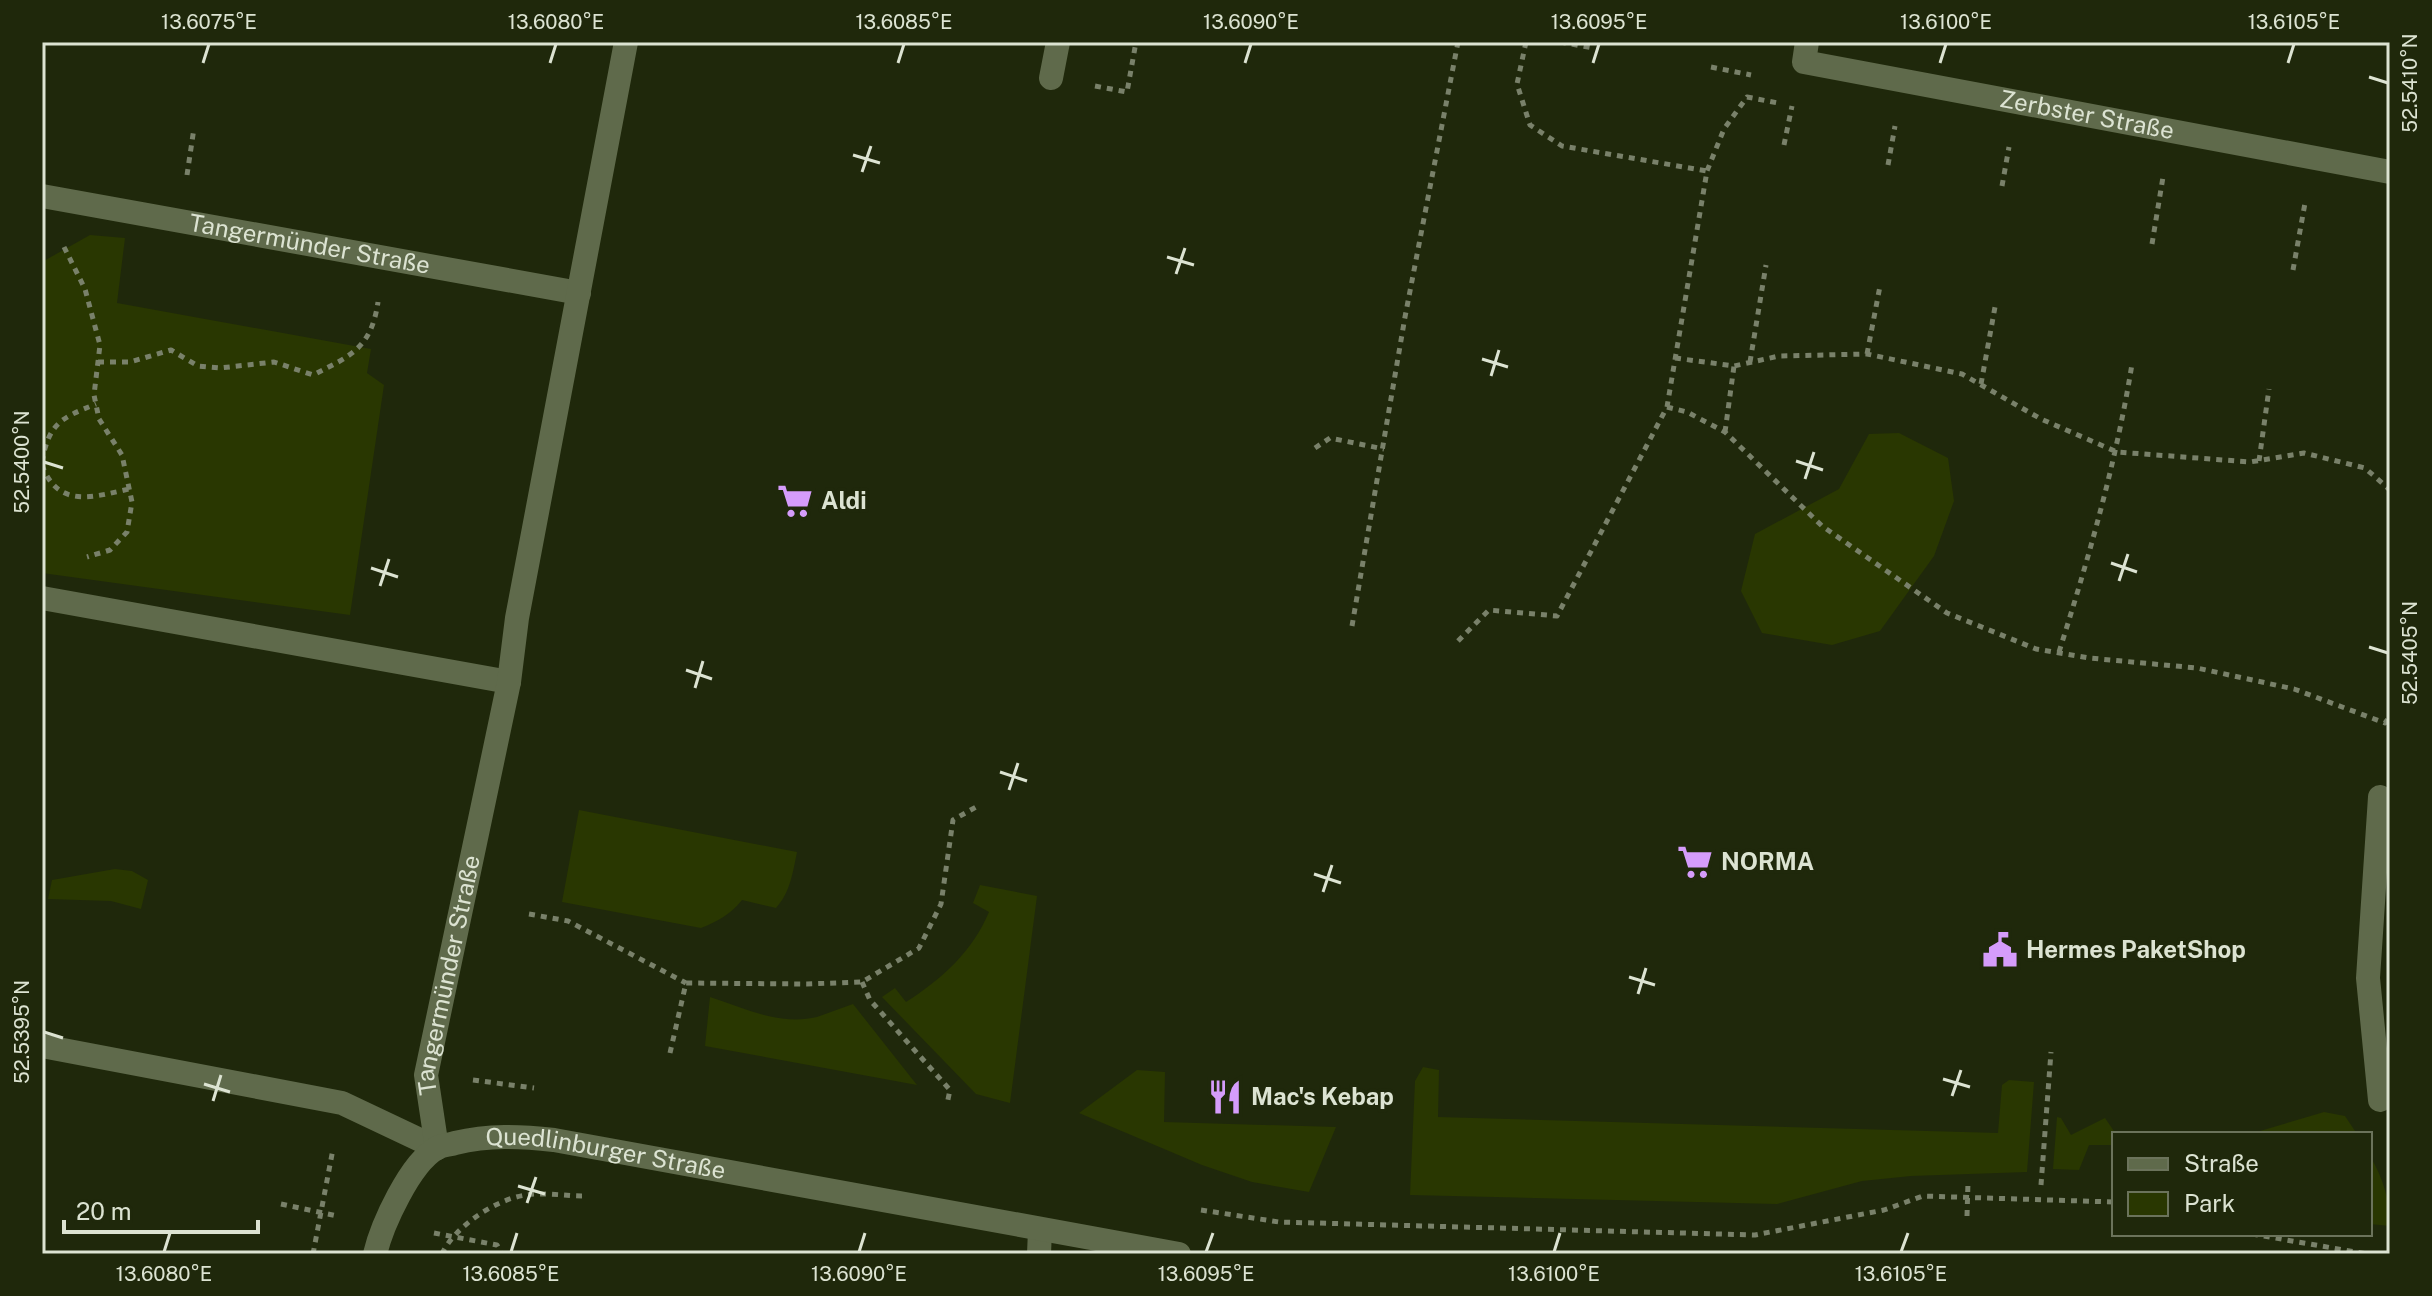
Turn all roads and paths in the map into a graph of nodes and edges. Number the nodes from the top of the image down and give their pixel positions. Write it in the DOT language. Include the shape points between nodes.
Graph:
graph roads {
  1 [pos="626,42"];
  2 [pos="1058,42"];
  3 [pos="1136,42"];
  4 [pos="1458,42"];
  5 [pos="1526,42"];
  6 [pos="1560,42"];
  7 [pos="1807,42"];
  8 [pos="1593,48"];
  9 [pos="1711,67"];
  10 [pos="1751,75"];
  11 [pos="1051,78"];
  12 [pos="1747,97"];
  13 [pos="1792,105"];
  14 [pos="1896,125"];
  15 [pos="1784,145"];
  16 [pos="2009,146"];
  17 [pos="1888,165"];
  18 [pos="1707,171"];
  19 [pos="2390,172"];
  20 [pos="2164,176"];
  21 [pos="2002,186"];
  22 [pos="53,198"];
  23 [pos="2305,202"];
  24 [pos="2152,244"];
  25 [pos="1766,265"];
  26 [pos="2293,270"];
  27 [pos="1880,286"];
  28 [pos="579,293"];
  29 [pos="1995,307"];
  30 [pos="357,352"];
  31 [pos="1867,354"];
  32 [pos="1675,358"];
  33 [pos="98,362"];
  34 [pos="1750,362"];
  35 [pos="2132,364"];
  36 [pos="1734,366"];
  37 [pos="1981,384"];
  38 [pos="2269,389"];
  39 [pos="96,404"];
  40 [pos="1667,407"];
  41 [pos="1725,432"];
  42 [pos="1315,448"];
  43 [pos="1384,449"];
  44 [pos="2117,452"];
  45 [pos="2259,461"];
  46 [pos="42,464"];
  47 [pos="129,489"];
  48 [pos="2390,490"];
  49 [pos="42,598"];
  50 [pos="75,604"];
  51 [pos="1352,626"];
  52 [pos="1458,641"];
  53 [pos="2059,652"];
  54 [pos="509,682"];
  55 [pos="2390,716"];
  56 [pos="2387,724"];
  57 [pos="2380,797"];
  58 [pos="976,807"];
  59 [pos="529,914"];
  60 [pos="862,982"];
  61 [pos="686,983"];
  62 [pos="42,1046"];
  63 [pos="2051,1052"];
  64 [pos="670,1053"];
  65 [pos="2380,1100"];
  66 [pos="342,1103"];
  67 [pos="947,1104"];
  68 [pos="437,1148"];
  69 [pos="1968,1182"];
  70 [pos="2041,1185"];
  71 [pos="1967,1197"];
  72 [pos="2112,1202"];
  73 [pos="1190,1209"];
  74 [pos="480,1213"];
  75 [pos="1967,1216"];
  76 [pos="2264,1236"];
  77 [pos="1039,1242"];
  78 [pos="497,1245"];
  79 [pos="313,1254"];
  80 [pos="375,1254"];
  81 [pos="442,1254"];
  82 [pos="502,1254"];
  83 [pos="1179,1254"];
  84 [pos="2367,1254"];
  1 -- 28 [label="street, Tangermünder Straße"];
  2 -- 11 [label="street"];
  3 -- 11 [label="path" via="1127,92"];
  4 -- 43 [label="path"];
  5 -- 18 [label="path" via="1517,84 1530,125 1562,146"];
  6 -- 8 [label="path"];
  7 -- 19 [label="street, Zerbster Straße" via="1804,62"];
  9 -- 10 [label="path"];
  12 -- 18 [label="path" via="1724,129"];
  13 -- 15 [label="path"];
  14 -- 17 [label="path"];
  16 -- 21 [label="path"];
  18 -- 32 [label="path"];
  20 -- 24 [label="path"];
  22 -- 28 [label="street, Tangermünder Straße"];
  22 -- 33 [label="path" via="59,236 85,289 100,345"];
  23 -- 26 [label="path"];
  25 -- 34 [label="path"];
  27 -- 31 [label="path"];
  28 -- 54 [label="street, Tangermünder Straße"];
  29 -- 37 [label="path"];
  30 -- 33 [label="path" via="313,375 274,362 198,366 171,350 130,362"];
  31 -- 34 [label="path" via="1779,356"];
  31 -- 37 [label="path" via="1962,374"];
  32 -- 36 [label="path"];
  32 -- 40 [label="path"];
  33 -- 39 [label="path"];
  34 -- 36 [label="path"];
  35 -- 44 [label="path"];
  36 -- 41 [label="path"];
  37 -- 44 [label="path" via="2041,419"];
  38 -- 45 [label="path"];
  39 -- 46 [label="path" via="67,415 46,437"];
  39 -- 47 [label="path" via="99,419 122,455"];
  40 -- 41 [label="path"];
  40 -- 52 [label="path" via="1557,616 1489,610"];
  41 -- 53 [label="path" via="1822,526 1947,613 2036,649"];
  42 -- 43 [label="path" via="1330,438"];
  43 -- 51 [label="path"];
  44 -- 45 [label="path"];
  44 -- 53 [label="path"];
  45 -- 48 [label="path" via="2304,453 2365,468"];
  46 -- 47 [label="path" via="48,482 63,493 86,498"];
  47 -- 50 [label="path" via="127,532 110,550 85,558"];
  49 -- 50 [label="street"];
  50 -- 54 [label="street"];
  53 -- 56 [label="path" via="2197,668 2294,689"];
  54 -- 68 [label="street, Tangermünder Straße" via="426,1075"];
  55 -- 56 [label="path"];
  57 -- 65 [label="street" via="2368,978"];
  58 -- 60 [label="path" via="953,820 941,904 919,948"];
  59 -- 61 [label="path" via="568,921"];
  60 -- 61 [label="path"];
  60 -- 67 [label="path" via="870,1000 950,1090"];
  61 -- 64 [label="path"];
  62 -- 66 [label="street"];
  63 -- 70 [label="path"];
  66 -- 68 [label="street"];
  66 -- 79 [label="path"];
  68 -- 77 [label="street, Quedlinburger Straße" via="495,1136 554,1140"];
  68 -- 80 [label="street" via="397,1198"];
  69 -- 71 [label="path"];
  71 -- 72 [label="path"];
  71 -- 73 [label="path" via="1923,1196 1884,1210 1755,1235 1279,1222"];
  71 -- 75 [label="path"];
  74 -- 81 [label="path" via="452,1236"];
  76 -- 84 [label="path"];
  77 -- 83 [label="street, Quedlinburger Straße"];
  78 -- 82 [label="path"];
}
